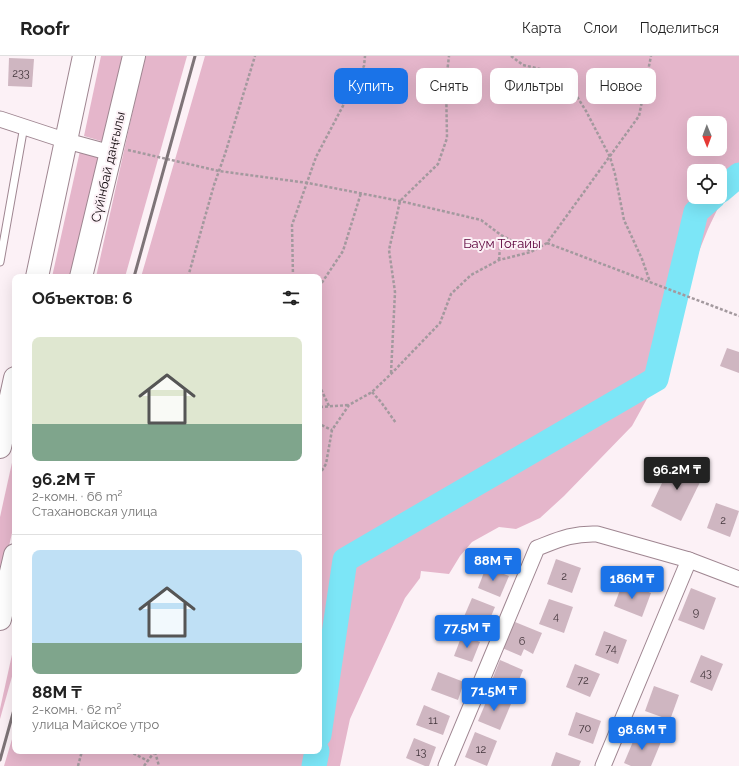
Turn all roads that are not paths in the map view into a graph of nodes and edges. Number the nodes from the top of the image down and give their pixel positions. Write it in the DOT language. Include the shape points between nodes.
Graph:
graph roads {
  1 [pos="84,56"];
  2 [pos="134,56"];
  3 [pos="0,119"];
  4 [pos="24,126"];
  5 [pos="67,141"];
  6 [pos="112,150"];
  7 [pos="0,262"];
  8 [pos="38,274"];
  9 [pos="83,274"];
  10 [pos="12,390"];
  11 [pos="1,436"];
  12 [pos="688,560"];
  13 [pos="12,568"];
  14 [pos="739,579"];
  15 [pos="0,619"];
  16 [pos="446,766"];
  17 [pos="603,766"];
  1 -- 5 [label="main road"];
  2 -- 6 [label="main road, Сүйінбай даңғылы"];
  3 -- 4 [label="street"];
  4 -- 5 [label="street"];
  4 -- 7 [label="lane"];
  5 -- 6 [label="street"];
  5 -- 8 [label="main road"];
  6 -- 9 [label="main road, Сүйінбай даңғылы"];
  10 -- 11 [label="main road"];
  12 -- 14 [label="street"];
  12 -- 16 [label="street" via="597,534 569,536 537,548"];
  12 -- 17 [label="street"];
  13 -- 15 [label="main road"];
}
